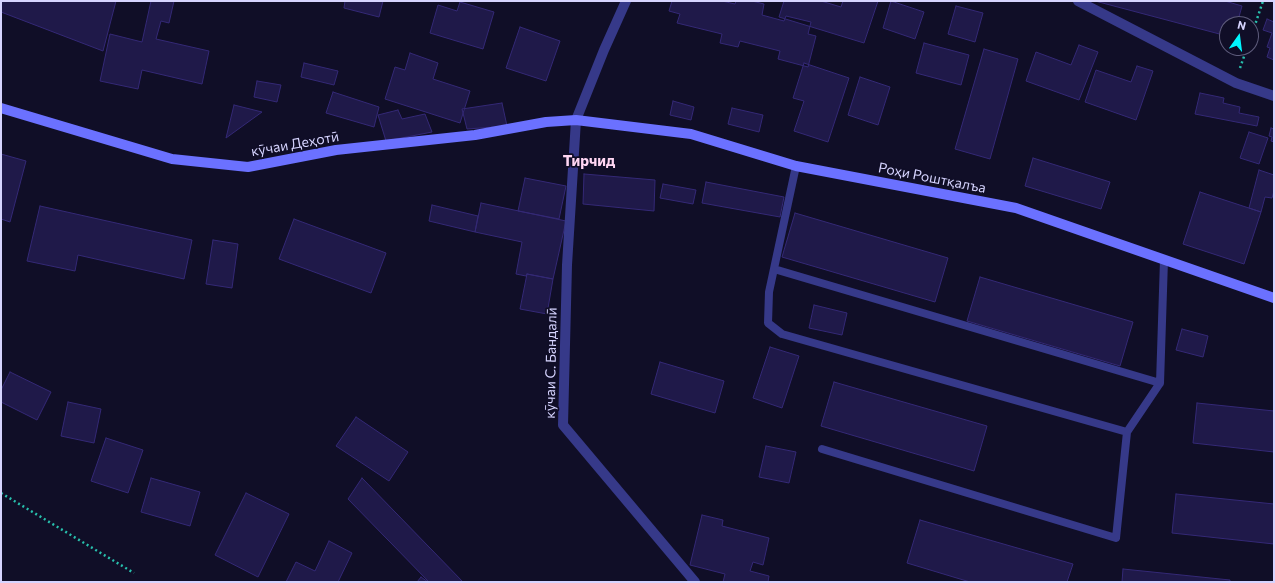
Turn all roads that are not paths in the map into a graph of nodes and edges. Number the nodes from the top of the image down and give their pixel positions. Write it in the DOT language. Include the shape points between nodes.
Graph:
graph roads {
  1 [pos="626,1"];
  2 [pos="1078,1"];
  3 [pos="1274,96"];
  4 [pos="1,108"];
  5 [pos="576,120"];
  6 [pos="796,166"];
  7 [pos="1164,260"];
  8 [pos="774,269"];
  9 [pos="1274,298"];
  10 [pos="1160,383"];
  11 [pos="1127,432"];
  12 [pos="822,450"];
  13 [pos="695,582"];
  1 -- 5 [label="street, кӯчаи С. Бандалӣ"];
  2 -- 3 [label="street" via="1236,82"];
  4 -- 5 [label="main road, кӯчаи Деҳотӣ" via="172,159 248,167 336,150 475,135 546,122"];
  5 -- 6 [label="main road, Роҳи Роштқалъа" via="691,134"];
  5 -- 13 [label="street, кӯчаи С. Бандалӣ" via="567,265 562,425"];
  6 -- 7 [label="main road, Роҳи Роштқалъа" via="1016,208"];
  6 -- 8 [label="lane"];
  7 -- 9 [label="main road, Роҳи Роштқалъа"];
  7 -- 10 [label="lane"];
  8 -- 10 [label="lane"];
  8 -- 11 [label="lane" via="769,292 768,324 782,334"];
  10 -- 11 [label="lane"];
  11 -- 12 [label="lane" via="1116,538"];
}
